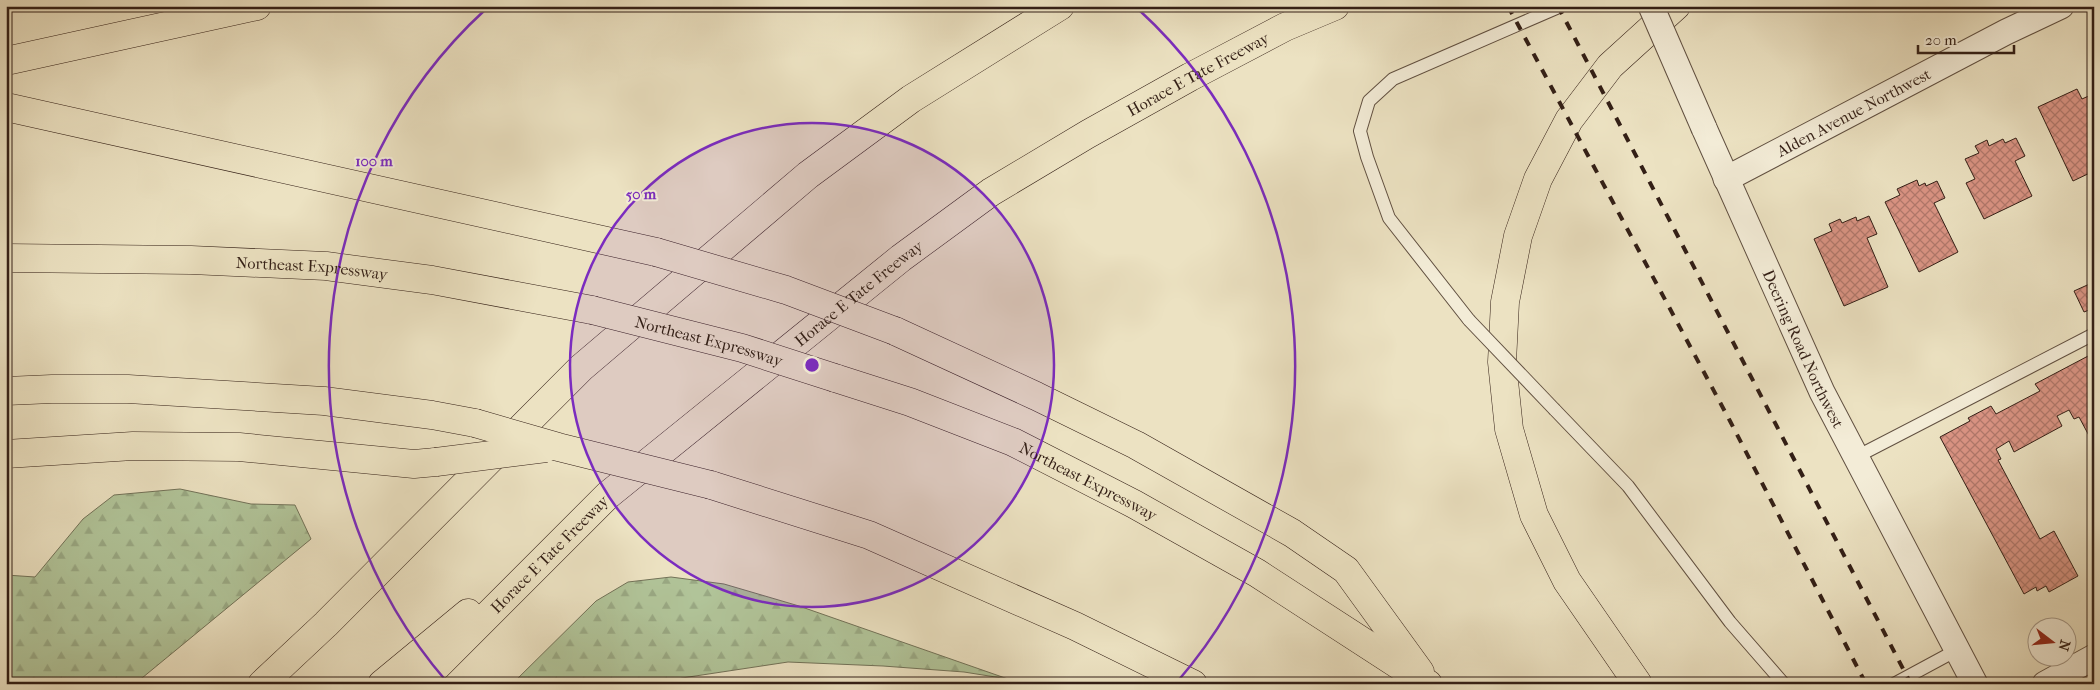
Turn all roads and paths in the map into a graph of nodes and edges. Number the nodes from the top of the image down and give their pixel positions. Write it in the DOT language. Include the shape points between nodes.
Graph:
graph roads {
  1 [pos="257,6"];
  2 [pos="1060,6"];
  3 [pos="1335,6"];
  4 [pos="1651,6"];
  5 [pos="1676,6"];
  6 [pos="2061,6"];
  7 [pos="1556,9"];
  8 [pos="6,61"];
  9 [pos="6,107"];
  10 [pos="1726,178"];
  11 [pos="6,258"];
  12 [pos="2094,334"];
  13 [pos="6,391"];
  14 [pos="558,447"];
  15 [pos="6,454"];
  16 [pos="1856,457"];
  17 [pos="608,495"];
  18 [pos="326,624"];
  19 [pos="1957,650"];
  20 [pos="2094,657"];
  21 [pos="255,684"];
  22 [pos="262,684"];
  23 [pos="382,684"];
  24 [pos="419,684"];
  25 [pos="1193,684"];
  26 [pos="1428,684"];
  27 [pos="1638,684"];
  28 [pos="1784,684"];
  29 [pos="1894,684"];
  30 [pos="1975,684"];
  31 [pos="2045,684"];
  1 -- 8 [label="highway"];
  2 -- 18 [label="highway" via="912,99 808,175 581,368"];
  3 -- 17 [label="highway, Horace E Tate Freeway" via="1190,76 990,192 901,258"];
  4 -- 10 [label="street, Deering Road Northwest, bridge"];
  5 -- 27 [label="highway" via="1610,66 1569,120 1538,180 1521,226 1505,302 1502,362 1509,429 1534,515 1567,581"];
  6 -- 10 [label="street, Alden Avenue Northwest"];
  7 -- 28 [label="lane, bridge" via="1393,79 1369,101 1360,131 1367,157 1390,218 1468,320 1628,486 1730,622"];
  9 -- 26 [label="highway, bridge" via="656,252 786,290 895,331 1136,445 1292,533 1346,570"];
  10 -- 16 [label="street, Deering Road Northwest" via="1822,392"];
  11 -- 26 [label="highway, Northeast Expressway, bridge" via="191,260 326,266 432,280 592,310 742,348 910,402 1013,442 1257,573"];
  12 -- 16 [label="lane"];
  13 -- 14 [label="highway, bridge" via="128,389 324,400 475,423"];
  14 -- 15 [label="highway, bridge" via="414,464 239,447 133,446"];
  14 -- 25 [label="highway, bridge" via="711,485 869,535 1075,626"];
  16 -- 19 [label="street, Deering Road Northwest"];
  17 -- 23 [label="highway"];
  17 -- 24 [label="highway, Horace E Tate Freeway"];
  18 -- 21 [label="highway"];
  18 -- 22 [label="highway"];
  19 -- 29 [label="lane"];
  19 -- 30 [label="street, Deering Road Northwest"];
  20 -- 31 [label="street"];
}
